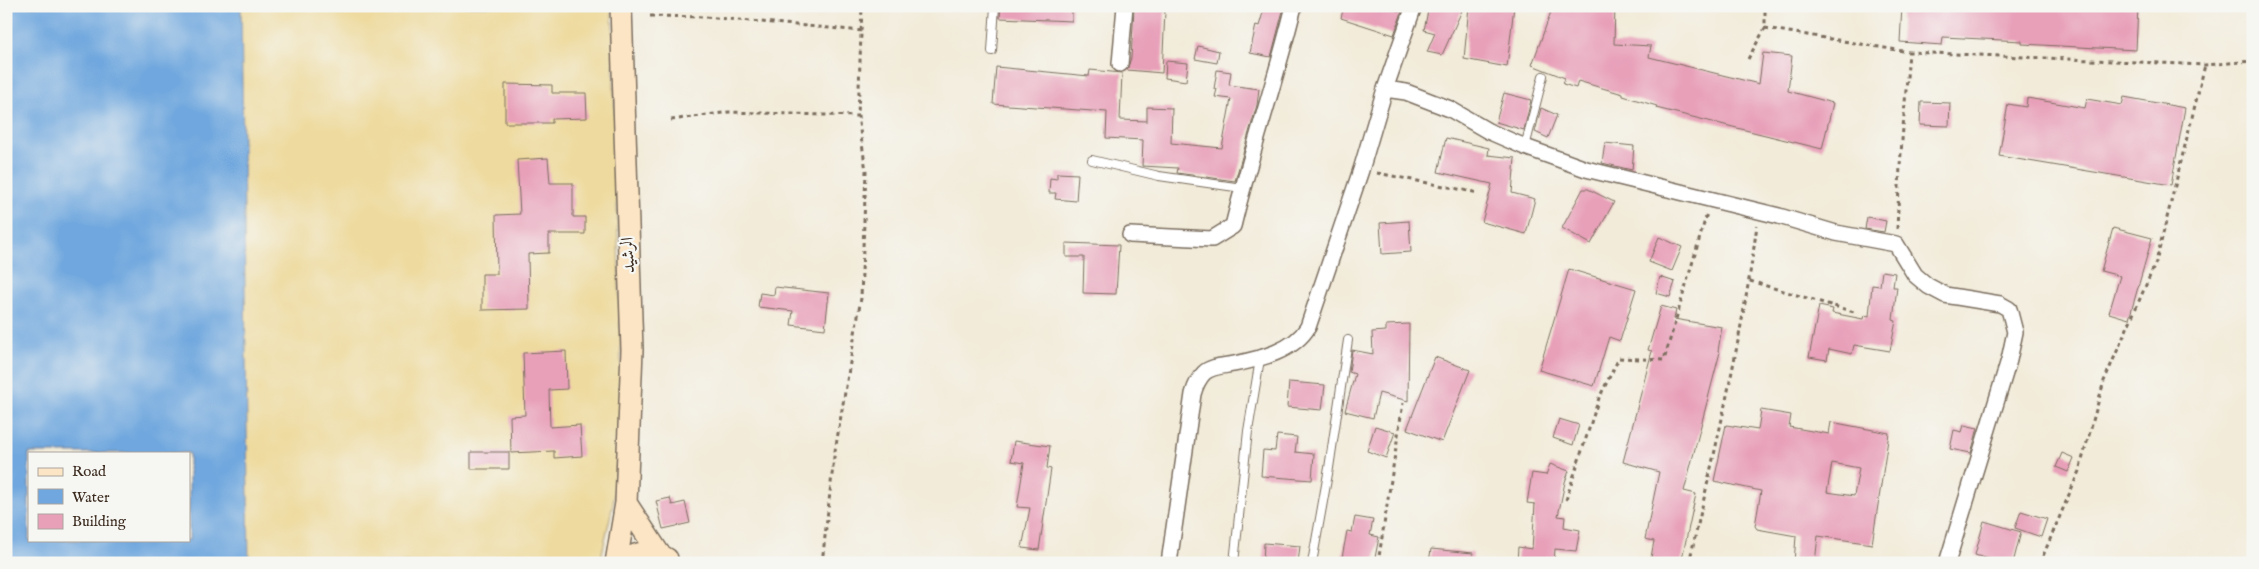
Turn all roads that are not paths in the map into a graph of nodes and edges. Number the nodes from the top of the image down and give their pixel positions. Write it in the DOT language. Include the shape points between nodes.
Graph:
graph roads {
  1 [pos="621,6"];
  2 [pos="995,6"];
  3 [pos="1125,6"];
  4 [pos="1294,6"];
  5 [pos="1414,6"];
  6 [pos="992,51"];
  7 [pos="1120,64"];
  8 [pos="1543,76"];
  9 [pos="1385,89"];
  10 [pos="1525,147"];
  11 [pos="1092,160"];
  12 [pos="1242,188"];
  13 [pos="1130,234"];
  14 [pos="1348,340"];
  15 [pos="1260,359"];
  16 [pos="626,503"];
  17 [pos="672,560"];
  18 [pos="616,563"];
  19 [pos="622,563"];
  20 [pos="1169,563"];
  21 [pos="1234,563"];
  22 [pos="1312,563"];
  23 [pos="1947,563"];
  1 -- 16 [label="main road, الرشيد" via="632,350"];
  2 -- 6 [label="lane"];
  3 -- 7 [label="street"];
  4 -- 12 [label="street"];
  5 -- 9 [label="street"];
  8 -- 10 [label="lane"];
  9 -- 10 [label="street" via="1406,92 1450,110"];
  9 -- 15 [label="street" via="1308,327 1302,338"];
  10 -- 23 [label="street" via="1586,169 1836,233 1896,244 1915,275 1928,286 1945,295 2000,304 2008,309 2015,332 2009,360"];
  11 -- 12 [label="lane" via="1159,176"];
  12 -- 13 [label="street" via="1233,226 1212,239"];
  14 -- 22 [label="lane"];
  15 -- 20 [label="street" via="1216,367 1204,372 1197,383"];
  15 -- 21 [label="lane" via="1248,431"];
  16 -- 17 [label="main road"];
  16 -- 18 [label="main road, الرشيد"];
  17 -- 19 [label="main road" via="640,552"];
}
